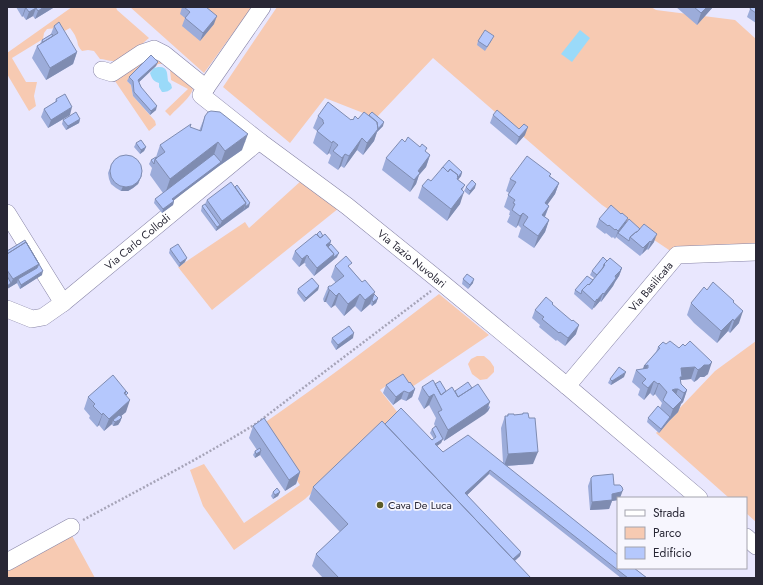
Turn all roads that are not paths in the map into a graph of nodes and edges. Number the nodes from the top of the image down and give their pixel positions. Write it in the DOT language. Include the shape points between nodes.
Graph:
graph roads {
  1 [pos="262,7"];
  2 [pos="102,70"];
  3 [pos="206,88"];
  4 [pos="259,141"];
  5 [pos="7,213"];
  6 [pos="756,252"];
  7 [pos="63,303"];
  8 [pos="7,309"];
  9 [pos="571,382"];
  10 [pos="698,497"];
  11 [pos="71,527"];
  12 [pos="747,538"];
  13 [pos="756,546"];
  14 [pos="7,562"];
  1 -- 3 [label="street"];
  2 -- 3 [label="street" via="112,73 142,53 154,49"];
  3 -- 4 [label="street, Via Tazio Nuvolari" via="201,95"];
  4 -- 7 [label="street, Via Carlo Collodi"];
  4 -- 9 [label="street, Via Tazio Nuvolari" via="347,206"];
  5 -- 7 [label="street"];
  6 -- 9 [label="street, Via Basilicata" via="677,255"];
  7 -- 8 [label="street, Via Carlo Collodi" via="43,317 32,319"];
  9 -- 10 [label="street, Via Tazio Nuvolari"];
  11 -- 14 [label="street"];
  12 -- 13 [label="street"];
}
